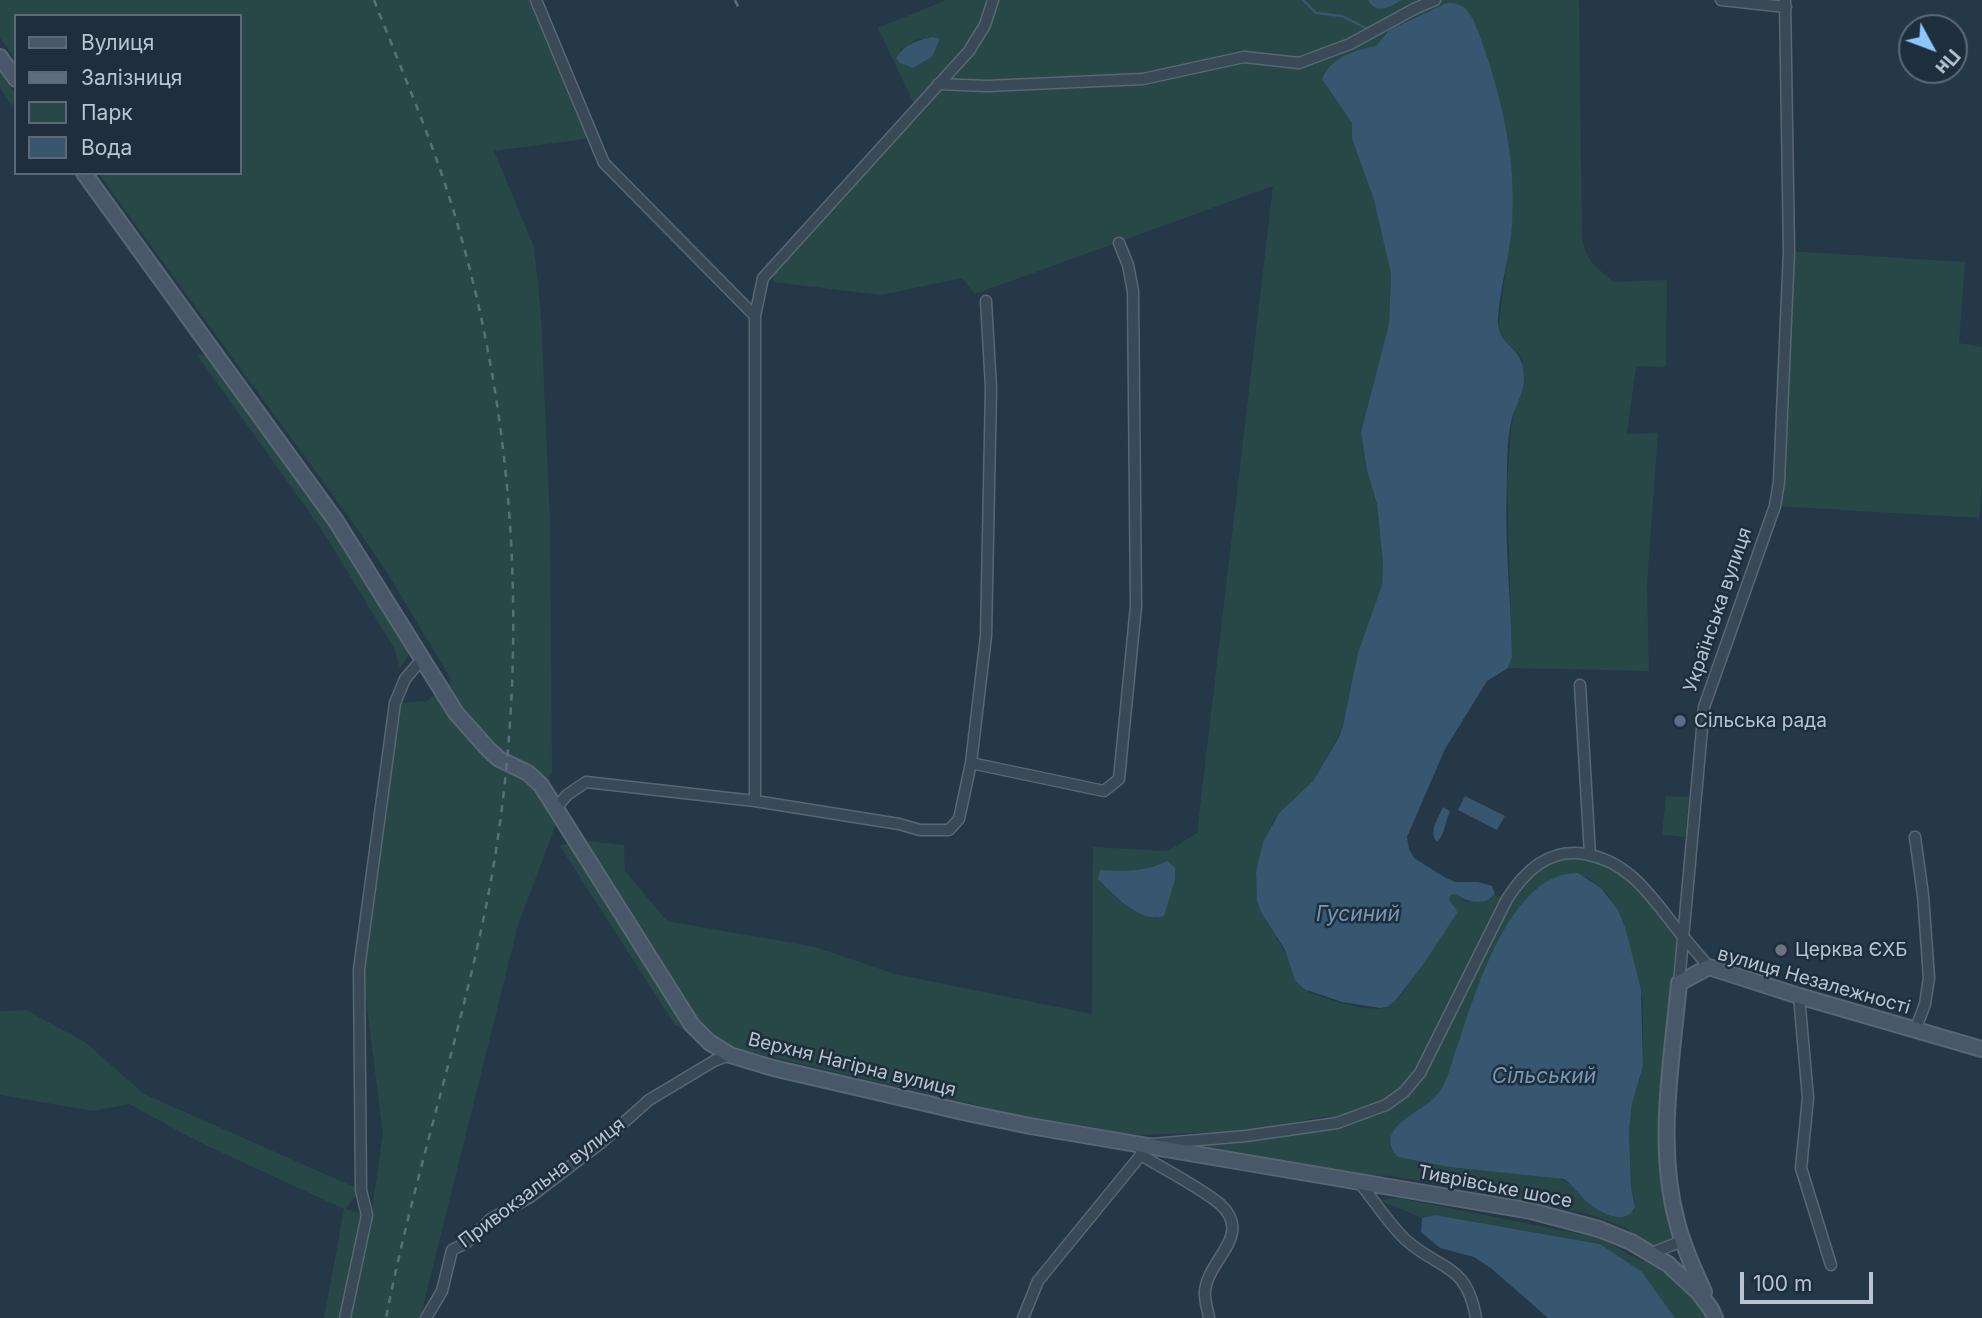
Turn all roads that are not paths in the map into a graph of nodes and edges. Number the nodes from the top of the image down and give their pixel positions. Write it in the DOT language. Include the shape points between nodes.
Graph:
graph roads {
  1 [pos="536,0"];
  2 [pos="993,0"];
  3 [pos="1435,0"];
  4 [pos="1721,0"];
  5 [pos="1786,4"];
  6 [pos="0,58"];
  7 [pos="14,76"];
  8 [pos="938,84"];
  9 [pos="85,175"];
  10 [pos="1119,243"];
  11 [pos="986,301"];
  12 [pos="755,316"];
  13 [pos="422,659"];
  14 [pos="1580,685"];
  15 [pos="971,763"];
  16 [pos="755,801"];
  17 [pos="556,808"];
  18 [pos="1915,837"];
  19 [pos="1590,855"];
  20 [pos="1682,935"];
  21 [pos="1709,967"];
  22 [pos="1679,983"];
  23 [pos="1799,996"];
  24 [pos="1915,1031"];
  25 [pos="1982,1049"];
  26 [pos="730,1055"];
  27 [pos="1141,1150"];
  28 [pos="1359,1181"];
  29 [pos="1682,1241"];
  30 [pos="1652,1253"];
  31 [pos="1831,1265"];
  32 [pos="1713,1313"];
  33 [pos="345,1318"];
  34 [pos="426,1318"];
  35 [pos="1023,1318"];
  36 [pos="1209,1318"];
  37 [pos="1476,1318"];
  1 -- 12 [label="street" via="604,163"];
  2 -- 8 [label="street" via="981,34"];
  3 -- 8 [label="street" via="1359,41 1299,63 1244,58 1143,79"];
  4 -- 5 [label="street"];
  5 -- 20 [label="street, Українська вулиця" via="1789,251 1779,482 1704,706"];
  6 -- 7 [label="main road"];
  8 -- 12 [label="street" via="763,278"];
  9 -- 13 [label="main road, Верхня Нагірна вулиця" via="336,521"];
  10 -- 15 [label="street" via="1133,291 1136,580 1119,779 1104,791"];
  11 -- 15 [label="street" via="991,377 986,636"];
  12 -- 16 [label="street"];
  13 -- 17 [label="main road, Верхня Нагірна вулиця" via="473,734 499,759 534,778"];
  13 -- 33 [label="street" via="405,679 395,703 359,969 361,1190 367,1215"];
  14 -- 19 [label="street"];
  15 -- 16 [label="street" via="959,819 949,830 920,830"];
  16 -- 17 [label="street" via="586,782"];
  17 -- 26 [label="main road, Верхня Нагірна вулиця" via="692,1025"];
  18 -- 24 [label="street" via="1929,978"];
  19 -- 20 [label="street" via="1629,873"];
  19 -- 27 [label="street" via="1570,852 1552,856 1515,887 1420,1073 1396,1099 1337,1123"];
  20 -- 21 [label="street"];
  20 -- 22 [label="street, Українська вулиця"];
  21 -- 22 [label="main road, вулиця Незалежності"];
  21 -- 23 [label="main road, вулиця Незалежності"];
  22 -- 29 [label="main road, Українська вулиця" via="1666,1154"];
  23 -- 24 [label="main road, вулиця Незалежності"];
  23 -- 31 [label="street" via="1808,1098 1801,1168"];
  24 -- 25 [label="main road, вулиця Незалежності"];
  26 -- 27 [label="main road, Верхня Нагірна вулиця"];
  26 -- 34 [label="street, Привокзальна вулиця" via="649,1100 592,1150 452,1250 442,1291"];
  27 -- 28 [label="main road, Верхня Нагірна вулиця"];
  27 -- 35 [label="street" via="1038,1282"];
  27 -- 36 [label="street" via="1229,1214 1231,1238 1204,1293"];
  28 -- 30 [label="main road, Тиврівське шосе" via="1531,1211 1615,1235"];
  28 -- 37 [label="street" via="1407,1241 1457,1274 1468,1287"];
  29 -- 30 [label="street"];
  29 -- 32 [label="main road, Українська вулиця"];
  30 -- 32 [label="main road, Тиврівське шосе" via="1690,1284"];
}
